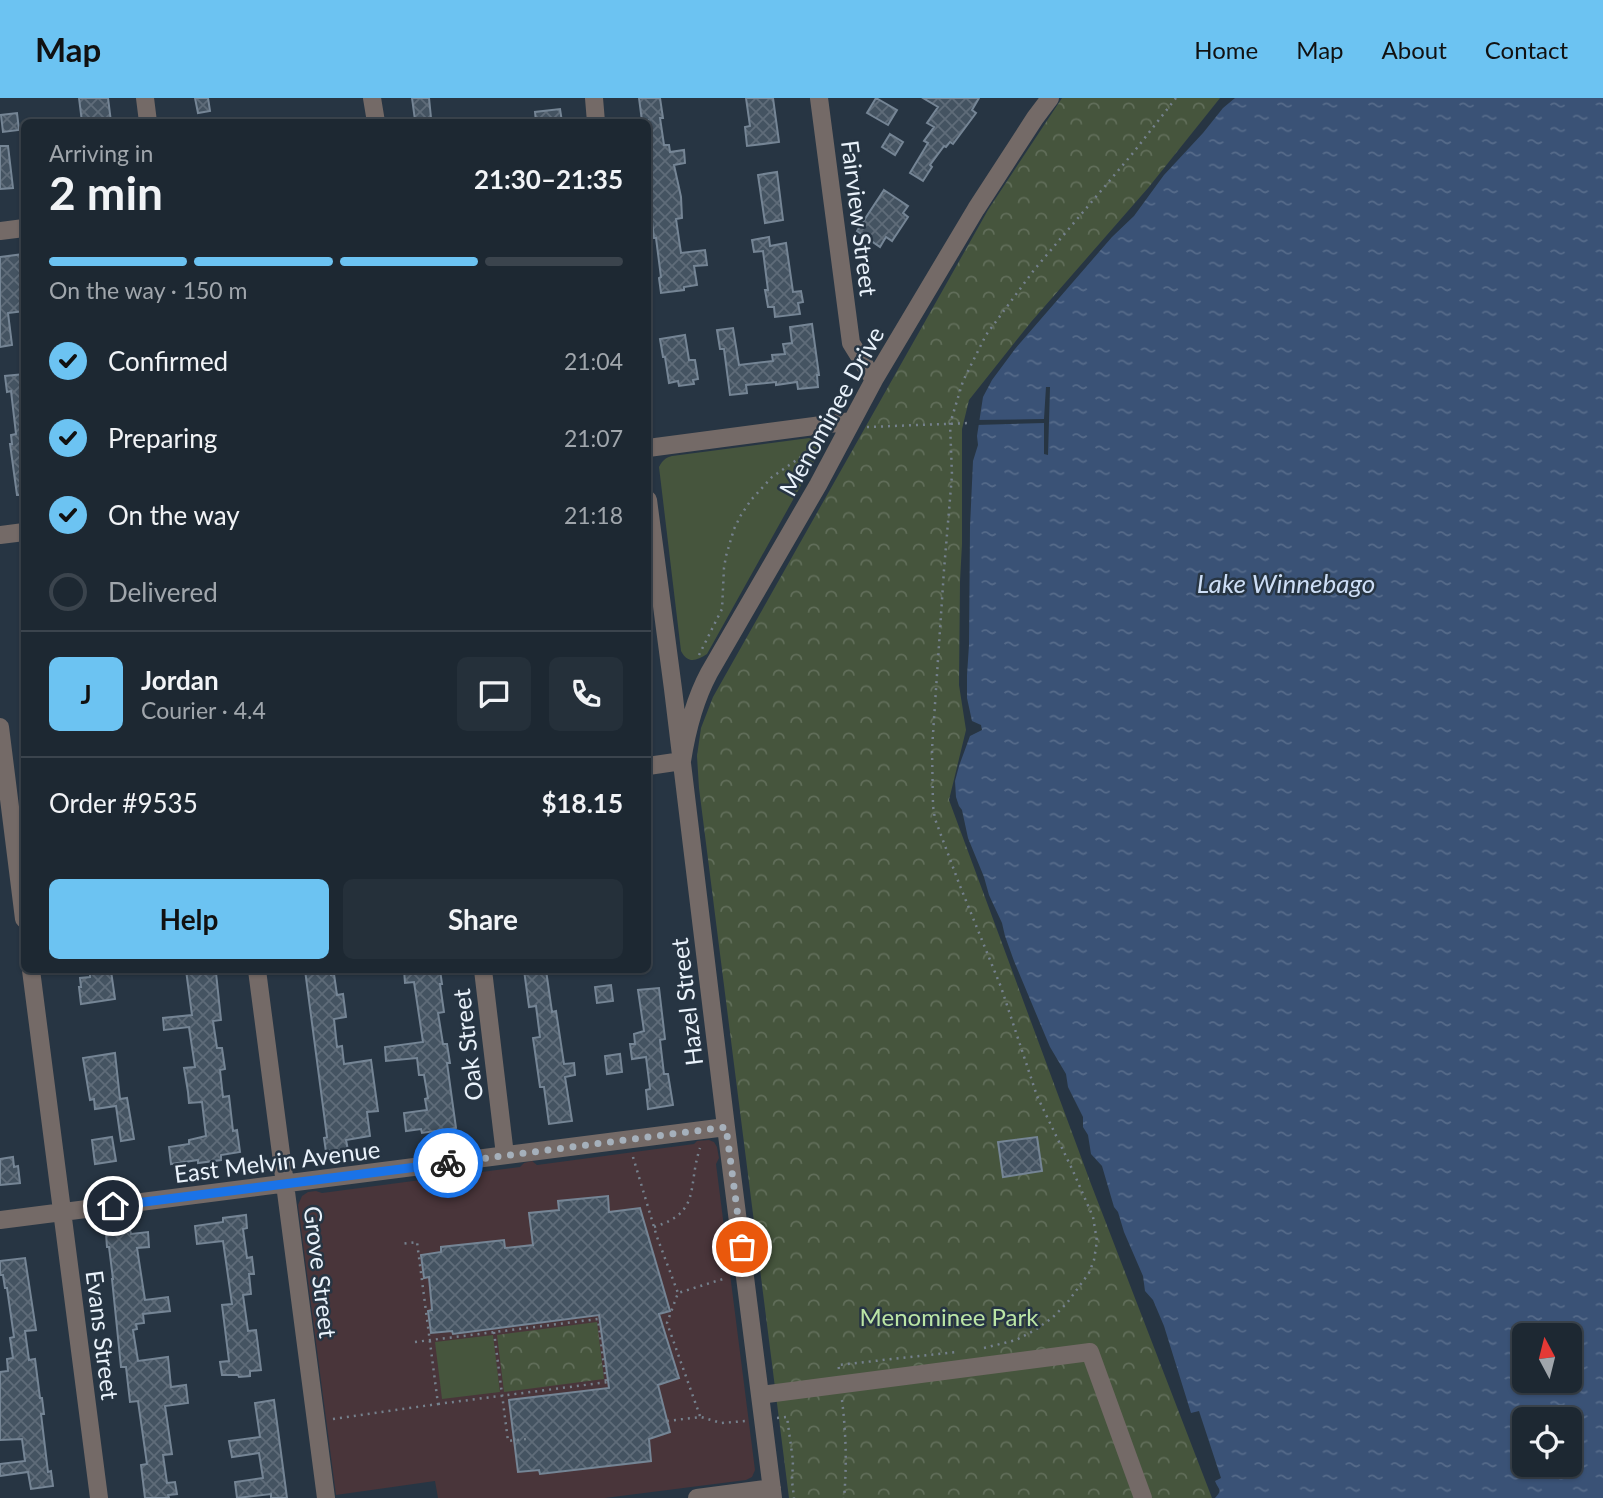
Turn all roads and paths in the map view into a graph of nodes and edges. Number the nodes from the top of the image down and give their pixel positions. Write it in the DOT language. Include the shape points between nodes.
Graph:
graph roads {
  1 [pos="145,98"];
  2 [pos="372,98"];
  3 [pos="593,98"];
  4 [pos="819,98"];
  5 [pos="1050,98"];
  6 [pos="1176,98"];
  7 [pos="148,119"];
  8 [pos="376,119"];
  9 [pos="596,119"];
  10 [pos="21,228"];
  11 [pos="0,231"];
  12 [pos="874,380"];
  13 [pos="851,423"];
  14 [pos="970,423"];
  15 [pos="950,424"];
  16 [pos="814,442"];
  17 [pos="651,448"];
  18 [pos="651,523"];
  19 [pos="21,532"];
  20 [pos="0,535"];
  21 [pos="699,655"];
  22 [pos="0,727"];
  23 [pos="682,761"];
  24 [pos="651,766"];
  25 [pos="13,851"];
  26 [pos="21,900"];
  27 [pos="31,973"];
  28 [pos="257,973"];
  29 [pos="483,973"];
  30 [pos="726,1127"];
  31 [pos="700,1148"];
  32 [pos="505,1155"];
  33 [pos="633,1157"];
  34 [pos="286,1185"];
  35 [pos="63,1212"];
  36 [pos="0,1220"];
  37 [pos="654,1227"];
  38 [pos="401,1244"];
  39 [pos="723,1279"];
  40 [pos="678,1293"];
  41 [pos="494,1332"];
  42 [pos="430,1340"];
  43 [pos="415,1342"];
  44 [pos="982,1349"];
  45 [pos="956,1352"];
  46 [pos="840,1384"];
  47 [pos="760,1395"];
  48 [pos="502,1396"];
  49 [pos="438,1404"];
  50 [pos="701,1417"];
  51 [pos="333,1419"];
  52 [pos="667,1421"];
  53 [pos="741,1422"];
  54 [pos="526,1439"];
  55 [pos="773,1493"];
  56 [pos="99,1498"];
  57 [pos="326,1498"];
  58 [pos="697,1498"];
  59 [pos="844,1498"];
  60 [pos="1143,1498"];
  1 -- 7 [label="street"];
  2 -- 8 [label="street"];
  3 -- 9 [label="street"];
  4 -- 12 [label="street, Fairview Street" via="850,342"];
  5 -- 12 [label="street, Menominee Drive" via="976,209"];
  6 -- 15 [label="path" via="986,335 963,381"];
  10 -- 11 [label="street"];
  12 -- 13 [label="street, Menominee Drive"];
  13 -- 15 [label="path" via="868,427"];
  13 -- 17 [label="street"];
  13 -- 23 [label="street, Menominee Drive" via="702,687 687,729"];
  14 -- 15 [label="path"];
  15 -- 44 [label="path" via="952,475 932,749 935,819 1001,987 1037,1096 1093,1217 1097,1241 1089,1273 1060,1311 1016,1340"];
  16 -- 21 [label="path" via="765,483 741,515 726,556 722,609"];
  18 -- 23 [label="street, Hazel Street"];
  19 -- 20 [label="street"];
  22 -- 25 [label="street"];
  23 -- 24 [label="street"];
  23 -- 30 [label="street, Hazel Street"];
  25 -- 26 [label="street"];
  27 -- 35 [label="street, Evans Street"];
  28 -- 34 [label="street, Grove Street"];
  29 -- 32 [label="street, Oak Street"];
  30 -- 32 [label="street, East Melvin Avenue"];
  30 -- 47 [label="street, Hazel Street"];
  31 -- 37 [label="path" via="688,1206 674,1219"];
  32 -- 34 [label="street, East Melvin Avenue"];
  33 -- 37 [label="path"];
  34 -- 35 [label="street, East Melvin Avenue"];
  34 -- 57 [label="street, Grove Street"];
  35 -- 36 [label="street, East Melvin Avenue"];
  35 -- 56 [label="street, Evans Street"];
  37 -- 40 [label="path"];
  38 -- 42 [label="path" via="416,1242"];
  39 -- 40 [label="path"];
  40 -- 50 [label="path" via="664,1324"];
  41 -- 42 [label="path"];
  41 -- 48 [label="path"];
  41 -- 48 [label="path" via="598,1319 607,1382"];
  42 -- 43 [label="path"];
  42 -- 49 [label="path"];
  45 -- 46 [label="path" via="838,1365"];
  46 -- 47 [label="street"];
  46 -- 59 [label="path" via="846,1431"];
  46 -- 60 [label="street" via="1090,1352"];
  47 -- 55 [label="street, Hazel Street"];
  48 -- 49 [label="path"];
  48 -- 54 [label="path" via="508,1441"];
  49 -- 51 [label="path"];
  50 -- 52 [label="path"];
  50 -- 53 [label="path"];
  55 -- 58 [label="street"];
}
